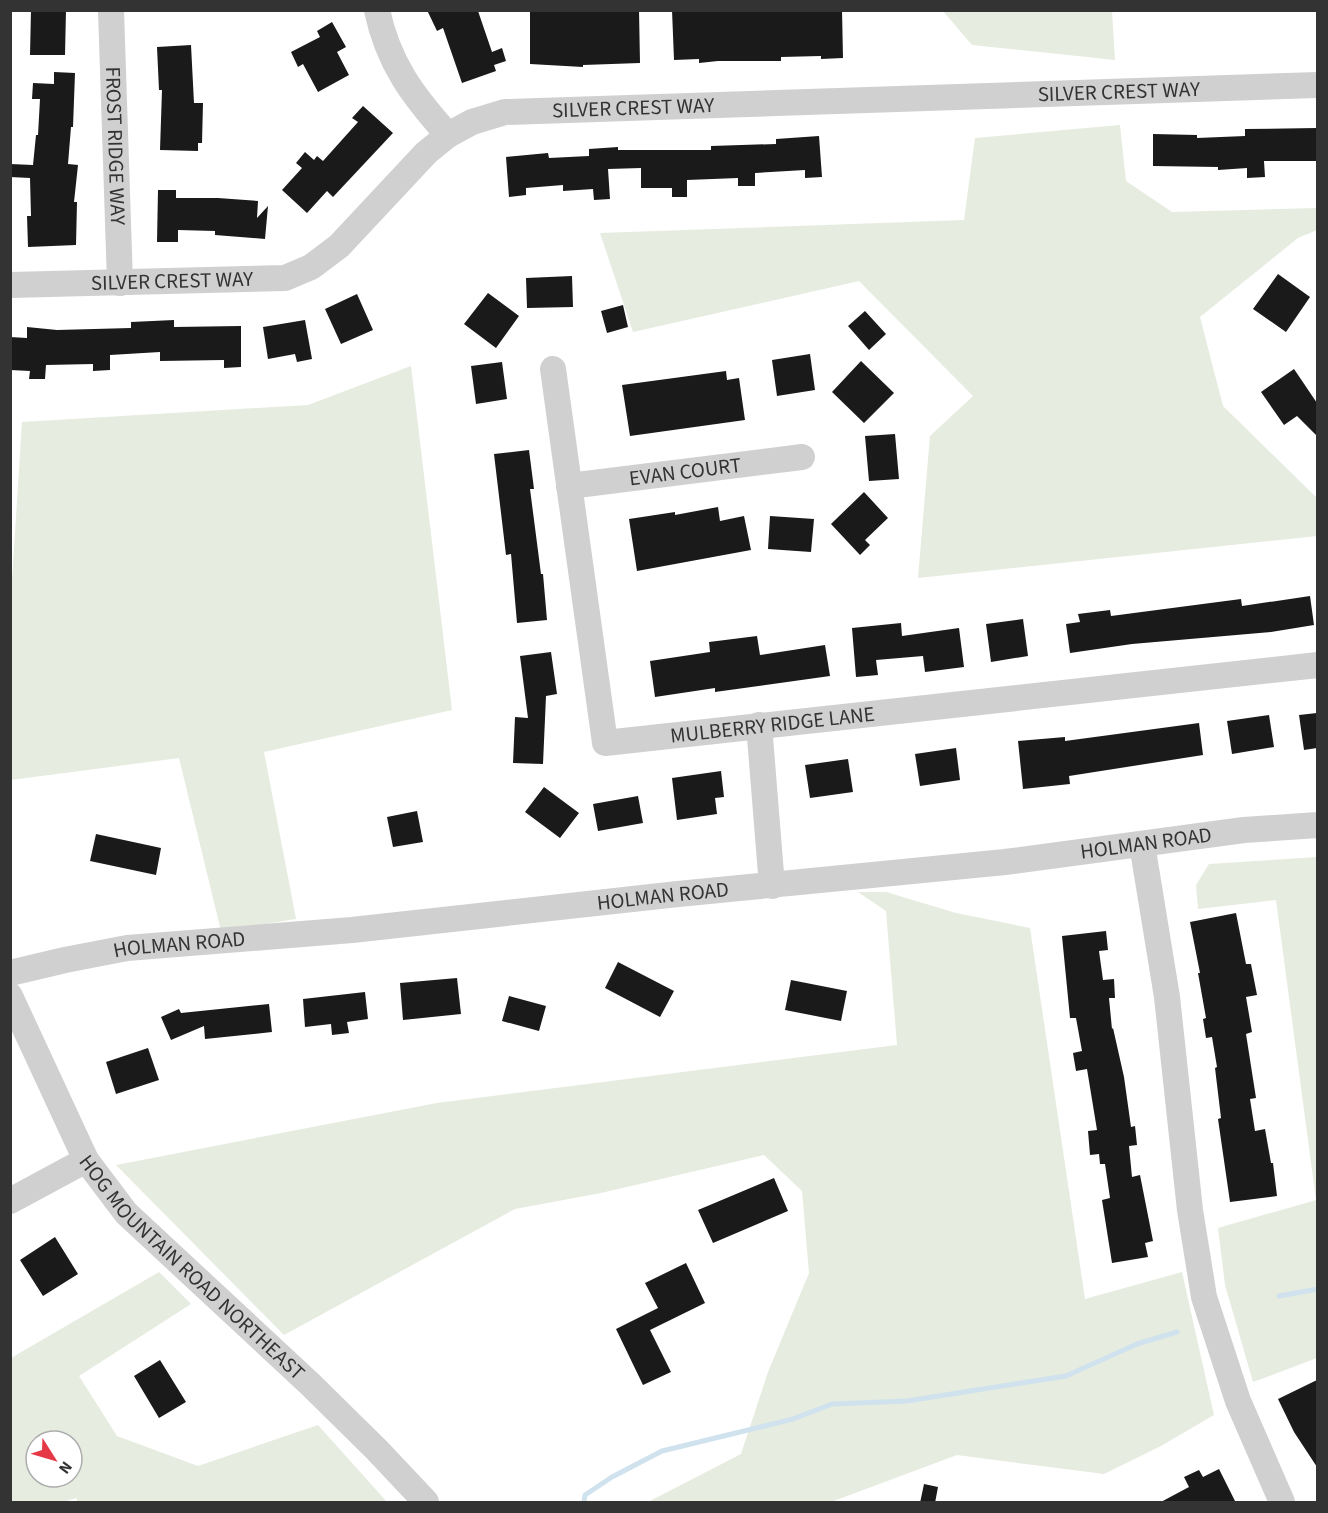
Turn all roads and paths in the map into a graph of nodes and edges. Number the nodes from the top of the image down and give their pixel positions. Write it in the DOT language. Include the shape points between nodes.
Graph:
graph roads {
  1 [pos="111,10"];
  2 [pos="377,10"];
  3 [pos="1317,85"];
  4 [pos="448,135"];
  5 [pos="120,284"];
  6 [pos="10,285"];
  7 [pos="553,369"];
  8 [pos="802,457"];
  9 [pos="569,486"];
  10 [pos="1317,665"];
  11 [pos="759,725"];
  12 [pos="1317,825"];
  13 [pos="1142,844"];
  14 [pos="772,886"];
  15 [pos="10,973"];
  16 [pos="10,996"];
  17 [pos="86,1160"];
  18 [pos="10,1201"];
  19 [pos="426,1503"];
  20 [pos="1282,1503"];
  1 -- 5 [label="street, FROST RIDGE WAY"];
  2 -- 4 [label="street" via="398,72"];
  3 -- 4 [label="street, SILVER CREST WAY" via="505,112 472,122"];
  4 -- 5 [label="street, SILVER CREST WAY" via="426,153 339,246 310,267 285,278"];
  5 -- 6 [label="street, SILVER CREST WAY"];
  7 -- 9 [label="street, MULBERRY RIDGE LANE"];
  8 -- 9 [label="street, EVAN COURT"];
  9 -- 11 [label="street, MULBERRY RIDGE LANE" via="605,743"];
  10 -- 11 [label="street, MULBERRY RIDGE LANE"];
  11 -- 14 [label="street"];
  12 -- 13 [label="street, HOLMAN ROAD"];
  13 -- 14 [label="street, HOLMAN ROAD"];
  13 -- 20 [label="street" via="1167,997 1190,1210 1204,1298 1238,1401"];
  14 -- 15 [label="street, HOLMAN ROAD" via="352,930 127,948"];
  16 -- 17 [label="street, HOG MOUNTAIN ROAD NORTHEAST"];
  17 -- 18 [label="street"];
  17 -- 19 [label="street, HOG MOUNTAIN ROAD NORTHEAST" via="126,1213 310,1384"];
}
